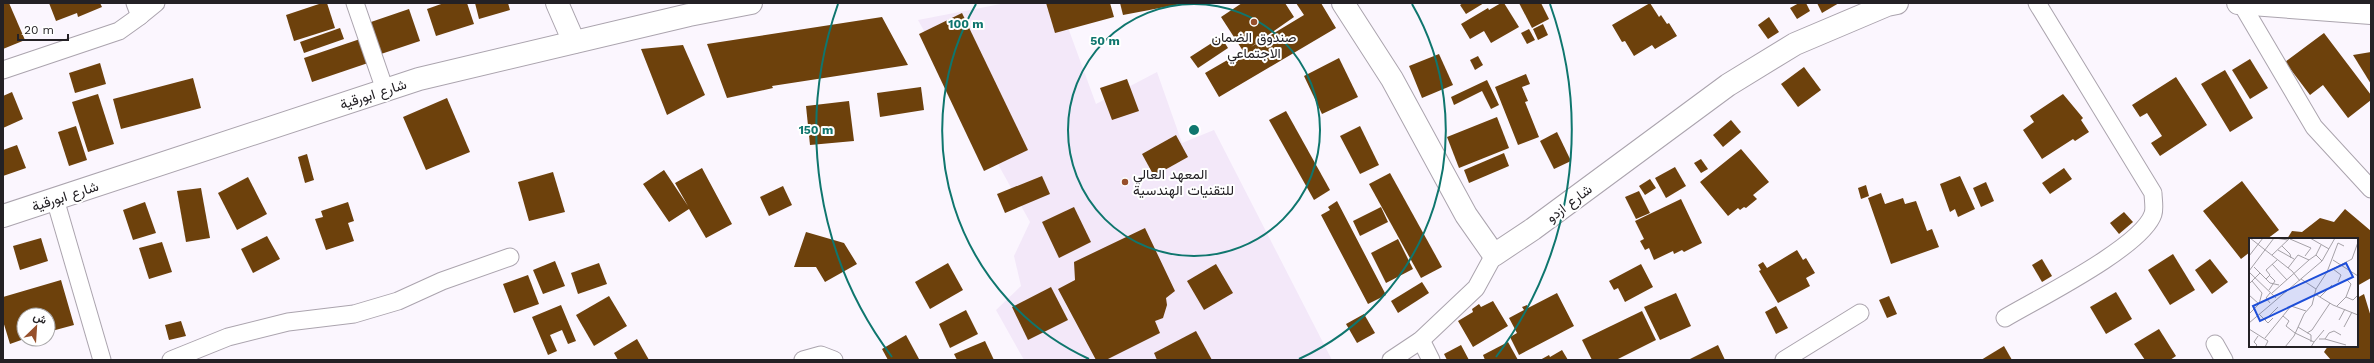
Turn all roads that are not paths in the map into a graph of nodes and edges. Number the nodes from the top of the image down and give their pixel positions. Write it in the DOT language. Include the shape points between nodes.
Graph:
graph roads {
  1 [pos="156,3"];
  2 [pos="355,3"];
  3 [pos="557,3"];
  4 [pos="751,3"];
  5 [pos="1343,3"];
  6 [pos="2037,3"];
  7 [pos="2240,3"];
  8 [pos="1890,4"];
  9 [pos="138,10"];
  10 [pos="2371,13"];
  11 [pos="574,42"];
  12 [pos="3,70"];
  13 [pos="385,90"];
  14 [pos="2371,189"];
  15 [pos="55,199"];
  16 [pos="3,216"];
  17 [pos="1494,255"];
  18 [pos="510,257"];
  19 [pos="1860,313"];
  20 [pos="2005,318"];
  21 [pos="1421,340"];
  22 [pos="2216,344"];
  23 [pos="102,360"];
  24 [pos="171,360"];
  25 [pos="804,360"];
  26 [pos="834,360"];
  27 [pos="1391,360"];
  28 [pos="1431,360"];
  29 [pos="1784,360"];
  30 [pos="2224,360"];
  1 -- 9 [label="street"];
  2 -- 13 [label="street"];
  3 -- 11 [label="main road"];
  4 -- 11 [label="main road, شارع ابورقية"];
  5 -- 17 [label="main road" via="1392,80 1466,215"];
  6 -- 20 [label="street" via="2153,193 2153,214 2142,231 2121,249"];
  7 -- 10 [label="main road"];
  7 -- 14 [label="street" via="2314,127"];
  8 -- 17 [label="main road, شارع ازدو" via="1795,44 1728,85"];
  9 -- 12 [label="street" via="119,31"];
  11 -- 13 [label="main road, شارع ابورقية" via="419,79"];
  13 -- 15 [label="main road, شارع ابورقية"];
  15 -- 16 [label="main road, شارع ابورقية"];
  15 -- 23 [label="street"];
  17 -- 21 [label="street" via="1476,288"];
  18 -- 24 [label="street" via="442,281 398,302 354,314 288,322 228,337"];
  19 -- 29 [label="street"];
  21 -- 27 [label="street"];
  21 -- 28 [label="street"];
  22 -- 30 [label="street"];
  25 -- 26 [label="street" via="821,355"];
}
